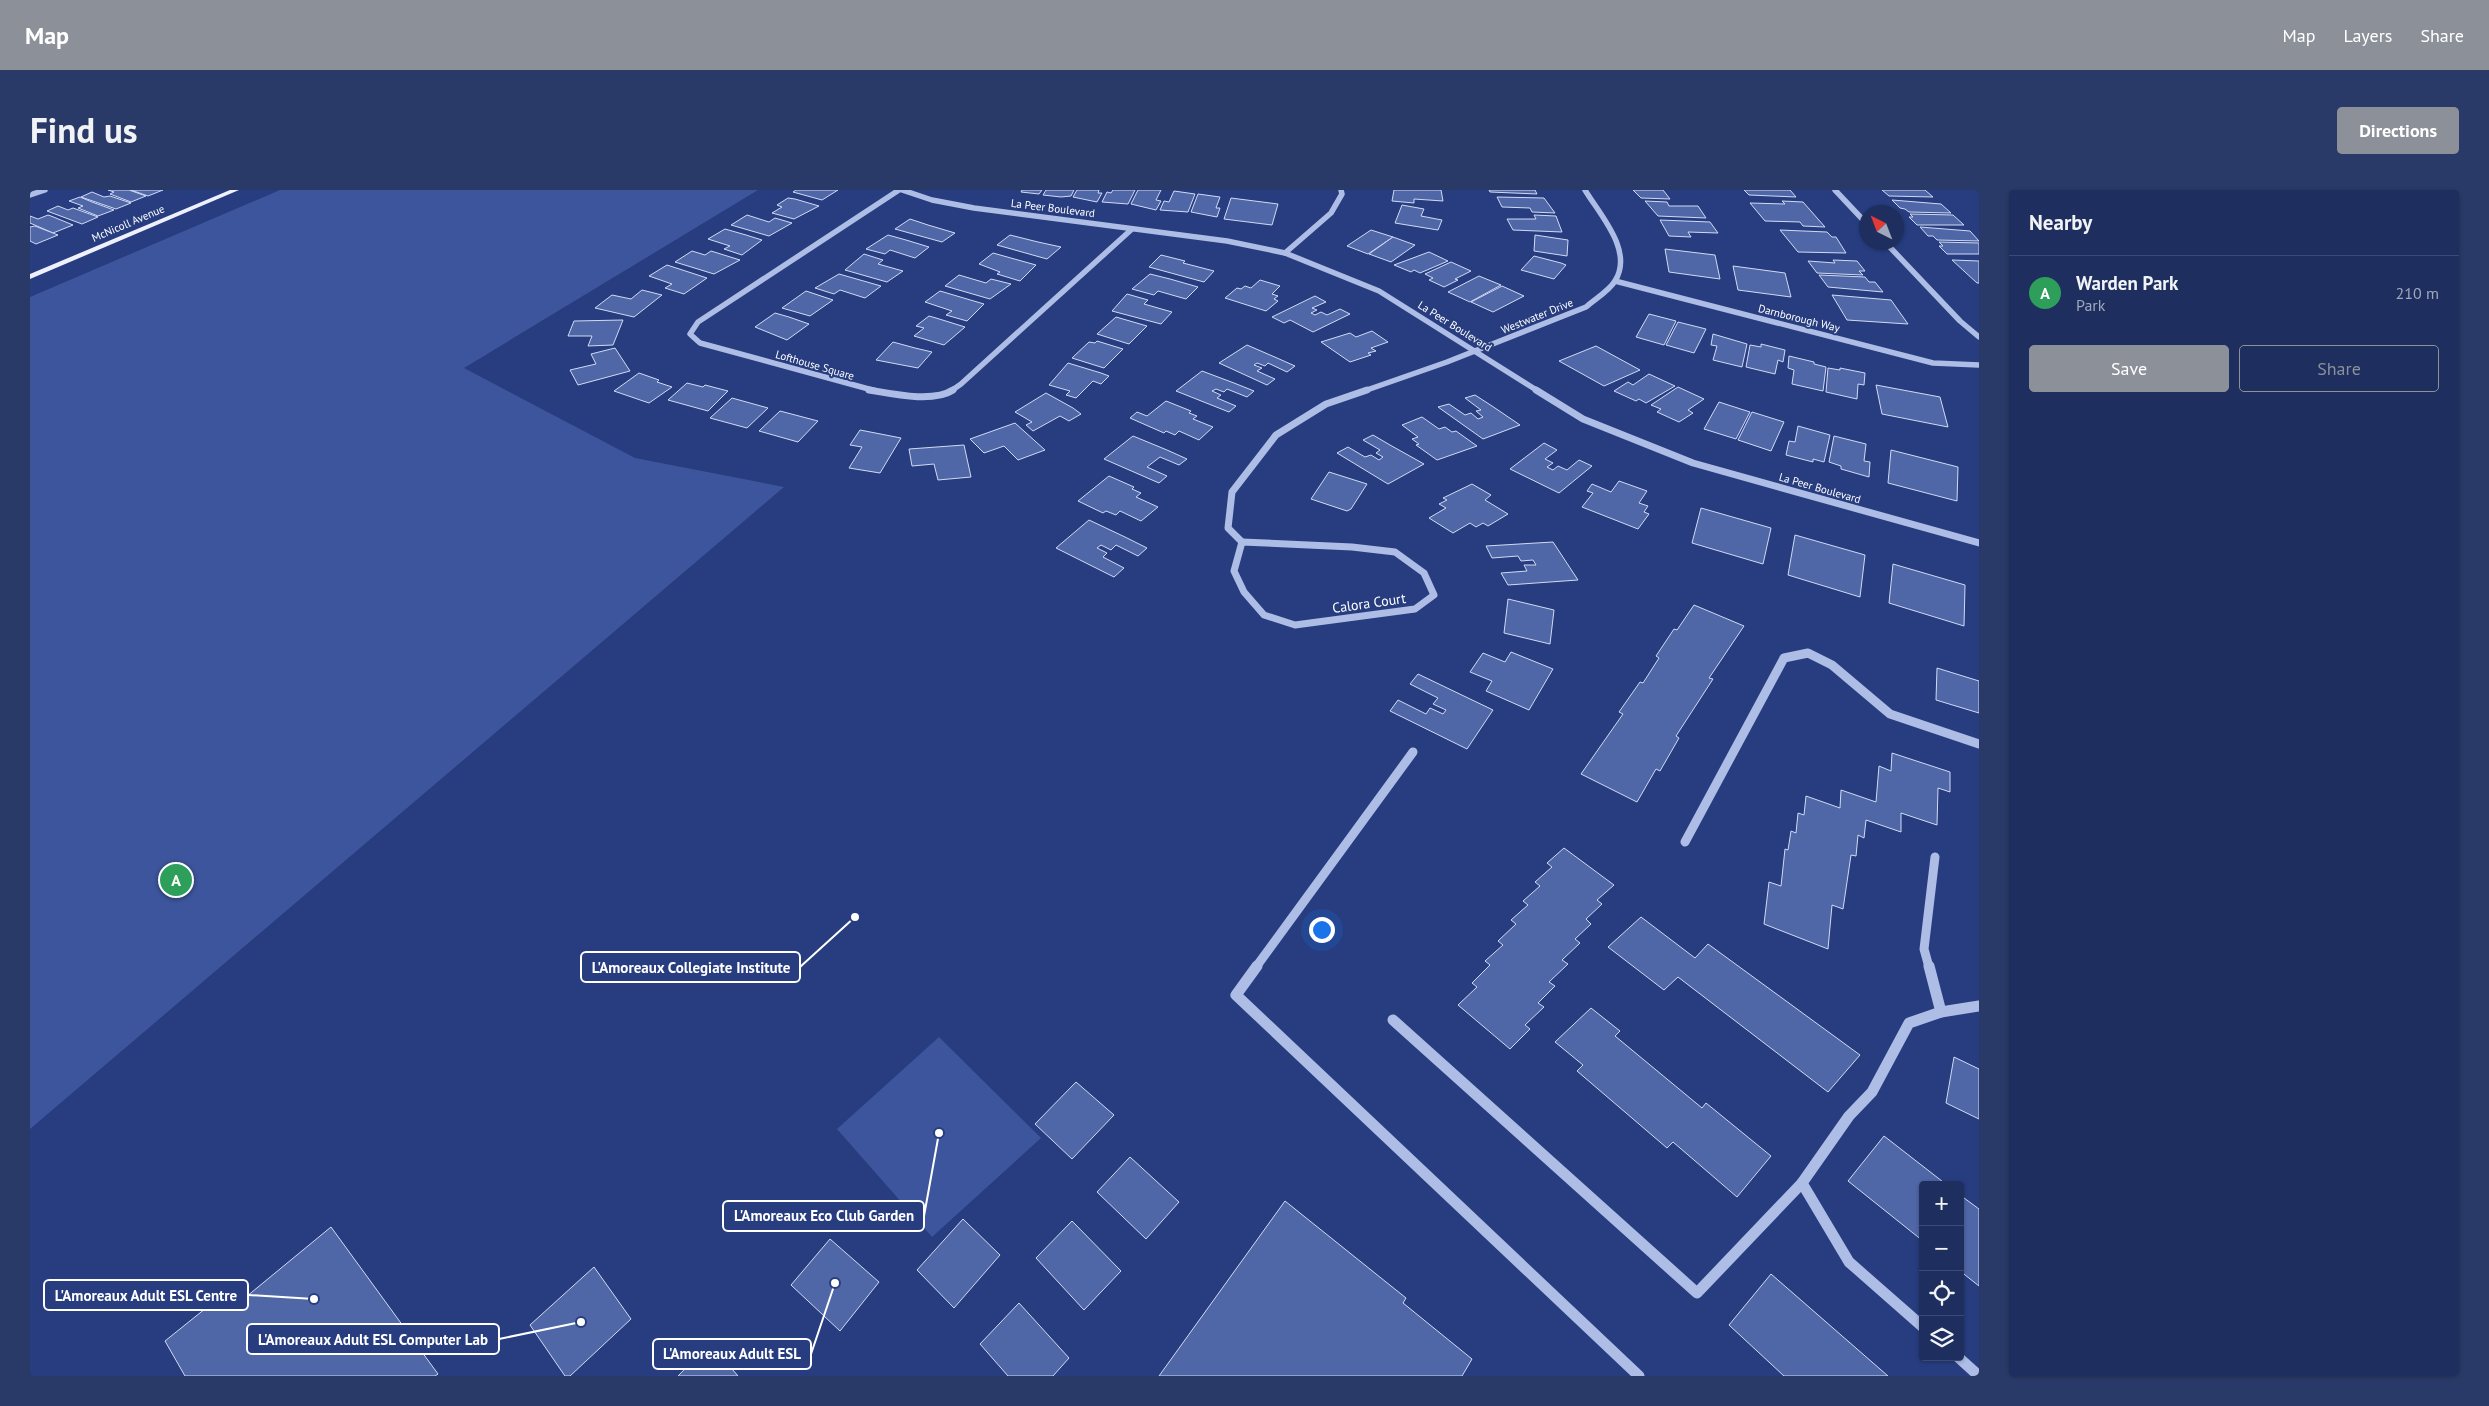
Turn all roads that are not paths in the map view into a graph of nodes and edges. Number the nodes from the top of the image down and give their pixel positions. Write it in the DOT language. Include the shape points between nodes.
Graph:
graph roads {
  1 [pos="44,190"];
  2 [pos="236,190"];
  3 [pos="900,190"];
  4 [pos="1341,190"];
  5 [pos="1585,190"];
  6 [pos="1835,190"];
  7 [pos="30,195"];
  8 [pos="1859,216"];
  9 [pos="1132,229"];
  10 [pos="1893,250"];
  11 [pos="1285,253"];
  12 [pos="30,277"];
  13 [pos="1615,281"];
  14 [pos="1979,337"];
  15 [pos="1475,351"];
  16 [pos="1979,364"];
  17 [pos="1242,542"];
  18 [pos="1979,543"];
  19 [pos="1979,744"];
  20 [pos="1413,752"];
  21 [pos="1685,842"];
  22 [pos="1935,857"];
  23 [pos="1979,1006"];
  24 [pos="1940,1012"];
  25 [pos="1393,1020"];
  26 [pos="1802,1183"];
  27 [pos="1919,1323"];
  28 [pos="1962,1361"];
  29 [pos="1639,1376"];
  30 [pos="1979,1376"];
  1 -- 7 [label="street"];
  2 -- 12 [label="main road, McNicoll Avenue"];
  3 -- 9 [label="street, La Peer Boulevard" via="974,208"];
  3 -- 9 [label="street, Lofthouse Square" via="698,322 690,334 700,343 861,388 897,395 943,396 961,384"];
  4 -- 11 [label="street" via="1342,194 1331,212"];
  5 -- 13 [label="street" via="1617,242 1622,260"];
  6 -- 8 [label="street"];
  9 -- 11 [label="street, La Peer Boulevard" via="1227,241"];
  10 -- 14 [label="street"];
  11 -- 15 [label="street, La Peer Boulevard" via="1379,291"];
  13 -- 15 [label="street, Westwater Drive" via="1586,307"];
  13 -- 16 [label="street, Darnborough Way" via="1933,363"];
  15 -- 17 [label="street" via="1326,404 1276,435 1232,492 1228,528"];
  15 -- 18 [label="street, La Peer Boulevard" via="1583,419 1693,463"];
  17 -- 17 [label="street, Calora Court" via="1234,571 1244,592 1264,615 1295,625 1415,609 1434,595 1424,573 1395,552"];
  19 -- 21 [label="street" via="1890,714 1832,665 1808,653 1784,658"];
  20 -- 29 [label="street" via="1236,995"];
  22 -- 24 [label="street" via="1924,949"];
  23 -- 24 [label="street"];
  24 -- 26 [label="street" via="1909,1023 1872,1092 1849,1116"];
  25 -- 26 [label="street" via="1697,1293"];
  26 -- 27 [label="street" via="1849,1262"];
  28 -- 30 [label="street"];
}
